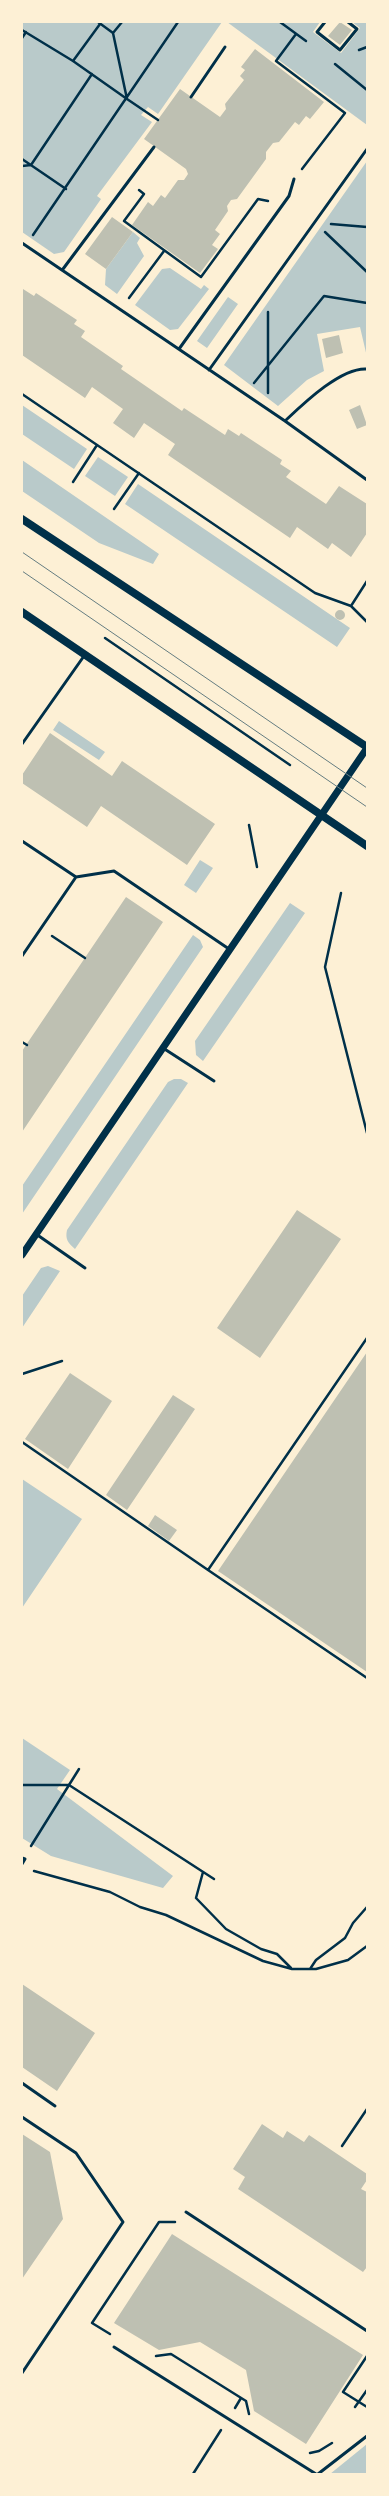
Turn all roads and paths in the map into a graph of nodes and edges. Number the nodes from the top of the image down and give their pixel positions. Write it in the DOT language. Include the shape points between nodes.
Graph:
graph roads {
  1 [pos="122,22"];
  2 [pos="178,22"];
  3 [pos="325,22"];
  4 [pos="348,22"];
  5 [pos="99,23"];
  6 [pos="22,30"];
  7 [pos="26,32"];
  8 [pos="113,33"];
  9 [pos="296,34"];
  10 [pos="22,38"];
  11 [pos="225,47"];
  12 [pos="73,61"];
  13 [pos="92,74"];
  14 [pos="191,97"];
  15 [pos="127,99"];
  16 [pos="158,120"];
  17 [pos="154,147"];
  18 [pos="367,149"];
  19 [pos="22,159"];
  20 [pos="31,165"];
  21 [pos="22,166"];
  22 [pos="294,179"];
  23 [pos="129,182"];
  24 [pos="66,189"];
  25 [pos="284,203"];
  26 [pos="314,223"];
  27 [pos="367,228"];
  28 [pos="22,243"];
  29 [pos="26,245"];
  30 [pos="164,251"];
  31 [pos="63,269"];
  32 [pos="367,272"];
  33 [pos="268,284"];
  34 [pos="367,303"];
  35 [pos="120,310"];
  36 [pos="179,349"];
  37 [pos="269,364"];
  38 [pos="367,369"];
  39 [pos="209,370"];
  40 [pos="22,394"];
  41 [pos="245,394"];
  42 [pos="268,410"];
  43 [pos="285,421"];
  44 [pos="97,445"];
  45 [pos="139,473"];
  46 [pos="367,480"];
  47 [pos="73,482"];
  48 [pos="114,510"];
  49 [pos="22,519"];
  50 [pos="367,581"];
  51 [pos="351,606"];
  52 [pos="22,612"];
  53 [pos="367,622"];
  54 [pos="105,638"];
  55 [pos="84,655"];
  56 [pos="22,744"];
  57 [pos="367,748"];
  58 [pos="290,765"];
  59 [pos="321,815"];
  60 [pos="249,825"];
  61 [pos="22,841"];
  62 [pos="367,846"];
  63 [pos="257,868"];
  64 [pos="76,877"];
  65 [pos="341,893"];
  66 [pos="40,929"];
  67 [pos="230,949"];
  68 [pos="22,956"];
  69 [pos="85,958"];
  70 [pos="22,1042"];
  71 [pos="26,1044"];
  72 [pos="163,1048"];
  73 [pos="214,1081"];
  74 [pos="367,1133"];
  75 [pos="36,1234"];
  76 [pos="22,1255"];
  77 [pos="85,1268"];
  78 [pos="367,1338"];
  79 [pos="62,1361"];
  80 [pos="22,1374"];
  81 [pos="22,1442"];
  82 [pos="208,1570"];
  83 [pos="367,1678"];
  84 [pos="79,1769"];
  85 [pos="22,1785"];
  86 [pos="69,1785"];
  87 [pos="23,1859"];
  88 [pos="22,1864"];
  89 [pos="31,1870"];
  90 [pos="203,1872"];
  91 [pos="214,1879"];
  92 [pos="367,1907"];
  93 [pos="367,1946"];
  94 [pos="292,1969"];
  95 [pos="310,1969"];
  96 [pos="22,2084"];
  97 [pos="55,2106"];
  98 [pos="367,2109"];
  99 [pos="22,2117"];
  100 [pos="342,2146"];
  101 [pos="186,2212"];
  102 [pos="179,2222"];
  103 [pos="367,2331"];
  104 [pos="117,2338"];
  105 [pos="114,2347"];
  106 [pos="367,2356"];
  107 [pos="148,2358"];
  108 [pos="363,2362"];
  109 [pos="367,2364"];
  110 [pos="22,2373"];
  111 [pos="367,2390"];
  112 [pos="241,2398"];
  113 [pos="359,2402"];
  114 [pos="355,2407"];
  115 [pos="367,2407"];
  116 [pos="228,2418"];
  117 [pos="249,2419"];
  118 [pos="367,2436"];
  119 [pos="337,2440"];
  120 [pos="304,2453"];
  121 [pos="193,2474"];
  122 [pos="317,2474"];
  1 -- 8 [label="path"];
  2 -- 15 [label="path"];
  3 -- 4 [label="lane" via="317,32 340,50 357,29"];
  5 -- 8 [label="path"];
  5 -- 12 [label="path"];
  6 -- 7 [label="path"];
  7 -- 10 [label="path"];
  7 -- 12 [label="path"];
  8 -- 15 [label="path"];
  9 -- 22 [label="path" via="276,61 345,113"];
  11 -- 14 [label="lane"];
  12 -- 13 [label="path"];
  13 -- 15 [label="path"];
  13 -- 20 [label="path"];
  15 -- 16 [label="path"];
  15 -- 24 [label="path"];
  17 -- 23 [label="lane"];
  18 -- 26 [label="lane"];
  19 -- 20 [label="path"];
  20 -- 21 [label="path"];
  20 -- 24 [label="path"];
  22 -- 25 [label="lane"];
  23 -- 30 [label="path" via="144,194 124,221"];
  23 -- 31 [label="lane"];
  24 -- 29 [label="path"];
  25 -- 30 [label="path" via="258,200 201,277"];
  25 -- 36 [label="lane"];
  26 -- 27 [label="path"];
  26 -- 32 [label="path"];
  26 -- 33 [label="lane"];
  28 -- 29 [label="lane"];
  29 -- 31 [label="lane"];
  30 -- 35 [label="path"];
  31 -- 35 [label="lane"];
  33 -- 37 [label="path"];
  33 -- 39 [label="lane"];
  34 -- 37 [label="path" via="324,296"];
  35 -- 36 [label="lane"];
  36 -- 39 [label="lane"];
  37 -- 41 [label="path"];
  37 -- 42 [label="path"];
  38 -- 43 [label="lane" via="357,368 312,396"];
  39 -- 41 [label="lane"];
  40 -- 44 [label="path"];
  41 -- 42 [label="lane"];
  42 -- 43 [label="lane"];
  43 -- 46 [label="lane"];
  44 -- 45 [label="path"];
  44 -- 47 [label="path"];
  45 -- 48 [label="path"];
  45 -- 51 [label="path" via="315,593"];
  49 -- 57 [label="main road"];
  50 -- 51 [label="path"];
  51 -- 53 [label="path"];
  52 -- 55 [label="main road"];
  54 -- 58 [label="path"];
  55 -- 56 [label="lane"];
  55 -- 59 [label="main road"];
  57 -- 59 [label="street"];
  59 -- 62 [label="main road"];
  59 -- 67 [label="street"];
  60 -- 63 [label="path"];
  61 -- 64 [label="lane"];
  64 -- 66 [label="lane"];
  64 -- 67 [label="lane" via="114,871"];
  65 -- 74 [label="path" via="325,967"];
  66 -- 68 [label="lane"];
  66 -- 69 [label="path"];
  67 -- 72 [label="street"];
  70 -- 71 [label="path"];
  72 -- 73 [label="lane"];
  72 -- 75 [label="street"];
  75 -- 76 [label="street"];
  75 -- 77 [label="lane"];
  78 -- 82 [label="path"];
  79 -- 80 [label="path"];
  81 -- 82 [label="path"];
  82 -- 83 [label="path"];
  84 -- 86 [label="path"];
  85 -- 86 [label="path"];
  86 -- 87 [label="path"];
  86 -- 90 [label="path"];
  87 -- 88 [label="lane"];
  89 -- 94 [label="path" via="110,1892 140,1907 166,1914 263,1961"];
  90 -- 91 [label="path"];
  90 -- 94 [label="path" via="196,1898 226,1929 261,1949 277,1954"];
  92 -- 95 [label="path" via="353,1923 345,1938 316,1960"];
  93 -- 95 [label="path" via="348,1960"];
  94 -- 95 [label="path"];
  96 -- 97 [label="lane"];
  98 -- 100 [label="path"];
  99 -- 110 [label="lane" via="76,2153 123,2222"];
  101 -- 103 [label="lane"];
  102 -- 104 [label="path" via="159,2222 92,2323"];
  105 -- 116 [label="lane"];
  106 -- 108 [label="path"];
  107 -- 112 [label="path" via="171,2354"];
  108 -- 109 [label="path"];
  108 -- 113 [label="path" via="344,2392"];
  111 -- 113 [label="path"];
  112 -- 116 [label="path"];
  112 -- 117 [label="path" via="246,2401"];
  113 -- 114 [label="path"];
  113 -- 115 [label="path"];
  116 -- 121 [label="path"];
  116 -- 122 [label="lane"];
  118 -- 122 [label="lane"];
  119 -- 120 [label="path" via="319,2451"];
}
